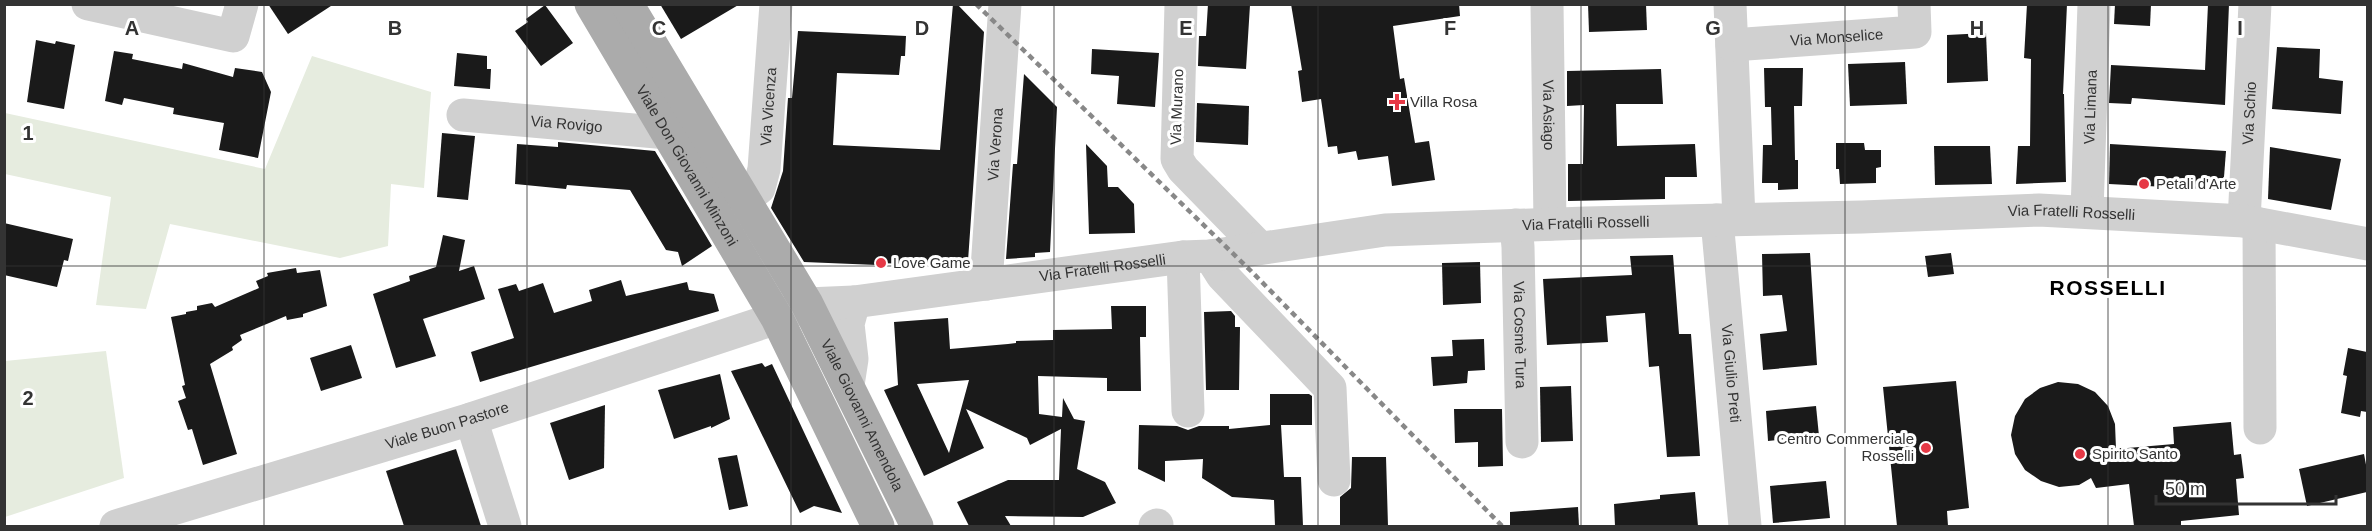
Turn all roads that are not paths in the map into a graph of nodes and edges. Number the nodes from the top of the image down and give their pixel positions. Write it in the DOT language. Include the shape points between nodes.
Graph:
graph roads {
  1 [pos="88,4"];
  2 [pos="242,4"];
  3 [pos="776,4"];
  4 [pos="1005,4"];
  5 [pos="1181,4"];
  6 [pos="1547,4"];
  7 [pos="1730,4"];
  8 [pos="1914,4"];
  9 [pos="2094,4"];
  10 [pos="2255,4"];
  11 [pos="606,6"];
  12 [pos="1732,45"];
  13 [pos="463,115"];
  14 [pos="669,134"];
  15 [pos="745,199"];
  16 [pos="2087,211"];
  17 [pos="1728,220"];
  18 [pos="2251,222"];
  19 [pos="1550,224"];
  20 [pos="1516,225"];
  21 [pos="2367,244"];
  22 [pos="1260,249"];
  23 [pos="1197,257"];
  24 [pos="986,284"];
  25 [pos="854,302"];
  26 [pos="807,304"];
  27 [pos="777,318"];
  28 [pos="848,385"];
  29 [pos="1188,411"];
  30 [pos="471,419"];
  31 [pos="2260,428"];
  32 [pos="1522,442"];
  33 [pos="1334,480"];
  34 [pos="195,515"];
  35 [pos="116,526"];
  36 [pos="505,526"];
  37 [pos="878,526"];
  38 [pos="917,526"];
  39 [pos="1745,526"];
  1 -- 2 [label="street" via="233,36"];
  3 -- 15 [label="street, Via Vicenza" via="764,169 759,188"];
  4 -- 24 [label="street, Via Verona"];
  5 -- 22 [label="street, Via Murano" via="1177,159"];
  6 -- 19 [label="street, Via Asiago"];
  7 -- 12 [label="street"];
  8 -- 12 [label="street, Via Monselice" via="1915,32"];
  9 -- 16 [label="street, Via Limana"];
  10 -- 18 [label="street, Via Schio"];
  11 -- 14 [label="main road, Viale Don Giovanni Minzoni"];
  11 -- 15 [label="main road, Viale Don Giovanni Minzoni"];
  12 -- 17 [label="street"];
  13 -- 14 [label="street, Via Rovigo"];
  14 -- 27 [label="main road, Viale Don Giovanni Minzoni"];
  15 -- 26 [label="main road, Viale Don Giovanni Minzoni"];
  16 -- 17 [label="street, Via Fratelli Rosselli"];
  16 -- 18 [label="street, Via Fratelli Rosselli"];
  17 -- 19 [label="street, Via Fratelli Rosselli"];
  17 -- 39 [label="street, Via Giulio Preti"];
  18 -- 21 [label="street, Via Fratelli Rosselli"];
  18 -- 31 [label="street, Via Schio"];
  19 -- 20 [label="street, Via Fratelli Rosselli"];
  20 -- 22 [label="street, Via Fratelli Rosselli" via="1385,230"];
  20 -- 32 [label="street, Via Cosmè Tura"];
  22 -- 23 [label="street, Via Fratelli Rosselli"];
  23 -- 24 [label="street, Via Fratelli Rosselli"];
  23 -- 29 [label="street"];
  23 -- 33 [label="street" via="1222,275 1330,388"];
  24 -- 25 [label="street, Via Fratelli Rosselli"];
  25 -- 26 [label="street, Via Fratelli Rosselli"];
  25 -- 28 [label="street" via="848,324 852,360"];
  26 -- 27 [label="street, Viale Buon Pastore"];
  26 -- 28 [label="main road, Viale Giovanni Amendola"];
  27 -- 30 [label="street, Viale Buon Pastore"];
  27 -- 37 [label="main road"];
  28 -- 38 [label="main road, Viale Giovanni Amendola"];
  30 -- 34 [label="street, Viale Buon Pastore"];
  30 -- 36 [label="street"];
  34 -- 35 [label="street, Viale Buon Pastore"];
}
